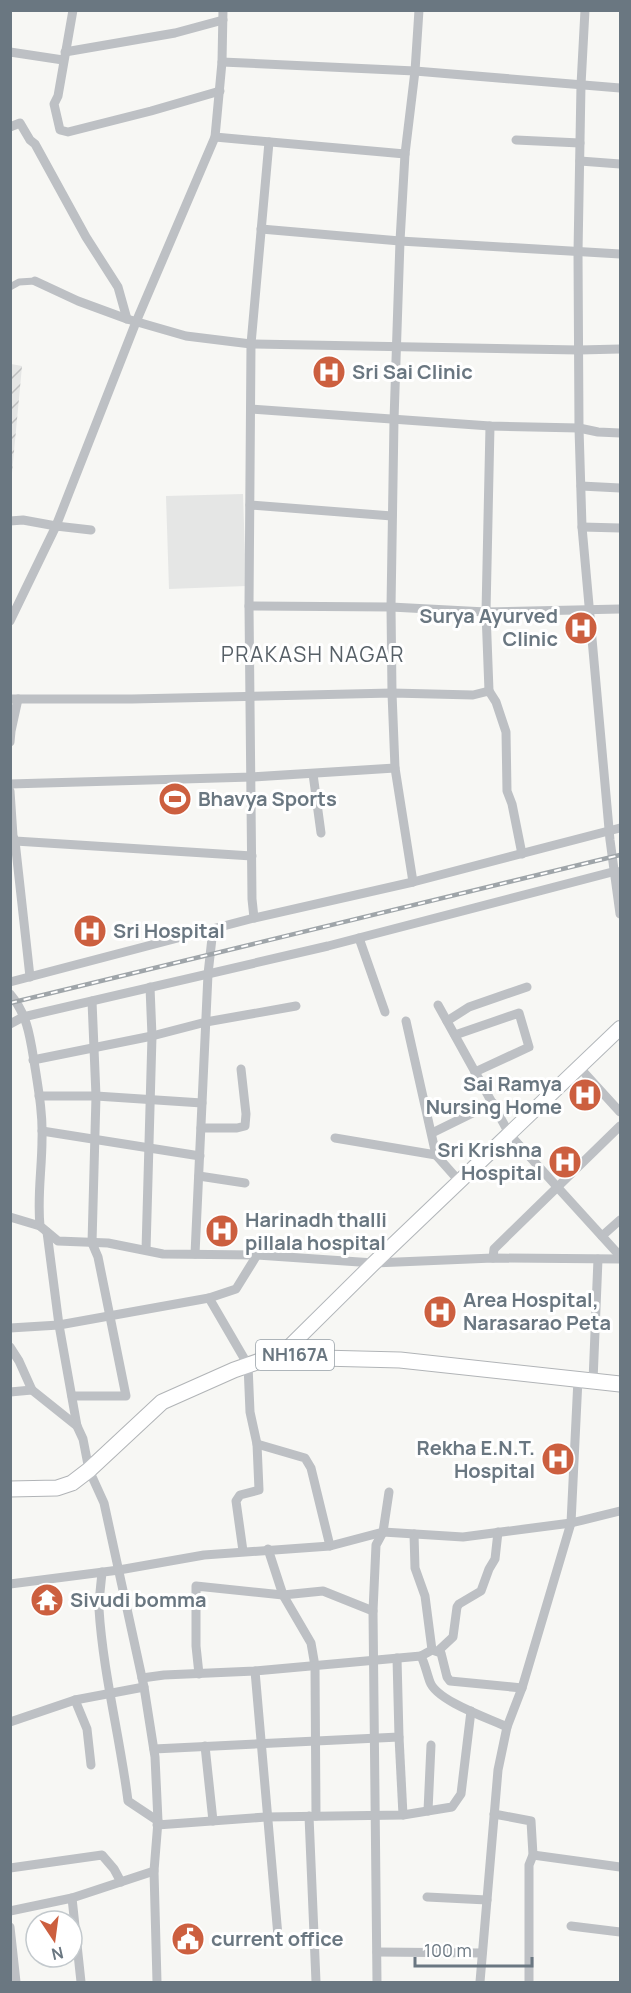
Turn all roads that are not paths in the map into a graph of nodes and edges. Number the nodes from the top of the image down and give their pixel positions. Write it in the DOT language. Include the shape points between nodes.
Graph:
graph roads {
  1 [pos="73,10"];
  2 [pos="419,10"];
  3 [pos="585,10"];
  4 [pos="223,15"];
  5 [pos="10,52"];
  6 [pos="64,56"];
  7 [pos="222,62"];
  8 [pos="415,71"];
  9 [pos="581,85"];
  10 [pos="621,88"];
  11 [pos="219,92"];
  12 [pos="10,127"];
  13 [pos="215,137"];
  14 [pos="516,140"];
  15 [pos="269,142"];
  16 [pos="580,143"];
  17 [pos="405,154"];
  18 [pos="580,160"];
  19 [pos="621,164"];
  20 [pos="261,229"];
  21 [pos="400,241"];
  22 [pos="578,252"];
  23 [pos="621,254"];
  24 [pos="35,281"];
  25 [pos="10,287"];
  26 [pos="132,321"];
  27 [pos="251,344"];
  28 [pos="397,346"];
  29 [pos="621,349"];
  30 [pos="579,350"];
  31 [pos="251,409"];
  32 [pos="393,420"];
  33 [pos="490,426"];
  34 [pos="579,428"];
  35 [pos="621,433"];
  36 [pos="581,486"];
  37 [pos="621,488"];
  38 [pos="250,506"];
  39 [pos="392,516"];
  40 [pos="10,520"];
  41 [pos="56,526"];
  42 [pos="582,527"];
  43 [pos="621,528"];
  44 [pos="91,530"];
  45 [pos="249,606"];
  46 [pos="391,607"];
  47 [pos="621,609"];
  48 [pos="590,611"];
  49 [pos="486,612"];
  50 [pos="11,620"];
  51 [pos="489,691"];
  52 [pos="392,693"];
  53 [pos="251,696"];
  54 [pos="14,699"];
  55 [pos="10,742"];
  56 [pos="395,768"];
  57 [pos="313,774"];
  58 [pos="252,777"];
  59 [pos="10,784"];
  60 [pos="10,791"];
  61 [pos="621,828"];
  62 [pos="609,831"];
  63 [pos="321,833"];
  64 [pos="13,841"];
  65 [pos="522,854"];
  66 [pos="252,856"];
  67 [pos="616,871"];
  68 [pos="413,882"];
  69 [pos="621,914"];
  70 [pos="254,918"];
  71 [pos="213,929"];
  72 [pos="359,938"];
  73 [pos="208,974"];
  74 [pos="30,977"];
  75 [pos="10,982"];
  76 [pos="150,987"];
  77 [pos="527,987"];
  78 [pos="10,994"];
  79 [pos="92,1001"];
  80 [pos="438,1005"];
  81 [pos="296,1006"];
  82 [pos="386,1012"];
  83 [pos="23,1017"];
  84 [pos="406,1021"];
  85 [pos="206,1022"];
  86 [pos="447,1022"];
  87 [pos="10,1024"];
  88 [pos="621,1028"];
  89 [pos="454,1035"];
  90 [pos="152,1036"];
  91 [pos="95,1046"];
  92 [pos="33,1059"];
  93 [pos="579,1067"];
  94 [pos="241,1069"];
  95 [pos="475,1072"];
  96 [pos="39,1096"];
  97 [pos="96,1096"];
  98 [pos="150,1100"];
  99 [pos="202,1103"];
  100 [pos="493,1103"];
  101 [pos="621,1112"];
  102 [pos="621,1126"];
  103 [pos="201,1128"];
  104 [pos="42,1131"];
  105 [pos="432,1133"];
  106 [pos="510,1135"];
  107 [pos="95,1138"];
  108 [pos="335,1138"];
  109 [pos="149,1147"];
  110 [pos="436,1155"];
  111 [pos="200,1156"];
  112 [pos="199,1176"];
  113 [pos="460,1182"];
  114 [pos="245,1183"];
  115 [pos="557,1188"];
  116 [pos="10,1217"];
  117 [pos="621,1220"];
  118 [pos="44,1229"];
  119 [pos="602,1236"];
  120 [pos="92,1243"];
  121 [pos="146,1251"];
  122 [pos="195,1254"];
  123 [pos="257,1255"];
  124 [pos="493,1258"];
  125 [pos="621,1258"];
  126 [pos="598,1259"];
  127 [pos="374,1263"];
  128 [pos="209,1298"];
  129 [pos="110,1316"];
  130 [pos="58,1325"];
  131 [pos="10,1328"];
  132 [pos="10,1347"];
  133 [pos="283,1353"];
  134 [pos="248,1365"];
  135 [pos="585,1380"];
  136 [pos="621,1384"];
  137 [pos="32,1390"];
  138 [pos="10,1392"];
  139 [pos="72,1396"];
  140 [pos="77,1426"];
  141 [pos="257,1444"];
  142 [pos="89,1470"];
  143 [pos="10,1489"];
  144 [pos="389,1492"];
  145 [pos="621,1511"];
  146 [pos="571,1523"];
  147 [pos="383,1532"];
  148 [pos="498,1532"];
  149 [pos="414,1533"];
  150 [pos="330,1546"];
  151 [pos="268,1549"];
  152 [pos="243,1551"];
  153 [pos="119,1570"];
  154 [pos="102,1572"];
  155 [pos="10,1584"];
  156 [pos="284,1595"];
  157 [pos="373,1611"];
  158 [pos="435,1651"];
  159 [pos="421,1656"];
  160 [pos="397,1658"];
  161 [pos="373,1660"];
  162 [pos="315,1666"];
  163 [pos="255,1671"];
  164 [pos="199,1674"];
  165 [pos="143,1682"];
  166 [pos="522,1688"];
  167 [pos="111,1691"];
  168 [pos="75,1700"];
  169 [pos="471,1711"];
  170 [pos="10,1722"];
  171 [pos="507,1727"];
  172 [pos="399,1737"];
  173 [pos="373,1739"];
  174 [pos="315,1740"];
  175 [pos="260,1743"];
  176 [pos="431,1744"];
  177 [pos="205,1746"];
  178 [pos="153,1749"];
  179 [pos="91,1766"];
  180 [pos="428,1811"];
  181 [pos="375,1814"];
  182 [pos="494,1814"];
  183 [pos="403,1815"];
  184 [pos="312,1816"];
  185 [pos="266,1817"];
  186 [pos="213,1821"];
  187 [pos="158,1823"];
  188 [pos="533,1855"];
  189 [pos="621,1867"];
  190 [pos="10,1868"];
  191 [pos="154,1871"];
  192 [pos="121,1882"];
  193 [pos="427,1897"];
  194 [pos="72,1898"];
  195 [pos="487,1900"];
  196 [pos="10,1911"];
  197 [pos="571,1926"];
  198 [pos="10,1927"];
  199 [pos="621,1932"];
  200 [pos="278,1936"];
  201 [pos="377,1952"];
  202 [pos="482,1953"];
  203 [pos="13,1971"];
  204 [pos="16,1983"];
  205 [pos="81,1983"];
  206 [pos="157,1983"];
  207 [pos="316,1983"];
  208 [pos="377,1983"];
  209 [pos="480,1983"];
  210 [pos="529,1983"];
  1 -- 6 [label="street"];
  2 -- 8 [label="street"];
  3 -- 9 [label="street"];
  4 -- 6 [label="street" via="175,33"];
  4 -- 7 [label="street"];
  5 -- 6 [label="street"];
  6 -- 11 [label="street" via="54,104 60,130 68,132"];
  7 -- 8 [label="street"];
  7 -- 11 [label="street"];
  8 -- 9 [label="street"];
  8 -- 17 [label="street"];
  9 -- 10 [label="street"];
  9 -- 16 [label="street"];
  11 -- 13 [label="street"];
  12 -- 26 [label="street" via="20,123 35,144 118,287"];
  13 -- 15 [label="street"];
  13 -- 26 [label="street"];
  14 -- 16 [label="street"];
  15 -- 17 [label="street"];
  15 -- 20 [label="street"];
  16 -- 18 [label="street"];
  17 -- 21 [label="street"];
  18 -- 19 [label="street"];
  18 -- 22 [label="street"];
  20 -- 21 [label="street"];
  20 -- 27 [label="street"];
  21 -- 22 [label="street"];
  21 -- 28 [label="street"];
  22 -- 23 [label="street"];
  22 -- 30 [label="street"];
  24 -- 25 [label="street"];
  24 -- 26 [label="street"];
  26 -- 27 [label="street" via="186,336"];
  26 -- 41 [label="street"];
  27 -- 28 [label="street"];
  27 -- 31 [label="street"];
  28 -- 30 [label="street"];
  28 -- 32 [label="street"];
  29 -- 30 [label="street"];
  30 -- 34 [label="street"];
  31 -- 32 [label="street"];
  31 -- 38 [label="street"];
  32 -- 33 [label="street"];
  32 -- 39 [label="street"];
  33 -- 34 [label="street"];
  33 -- 49 [label="street"];
  34 -- 35 [label="street"];
  34 -- 36 [label="street"];
  36 -- 37 [label="street"];
  36 -- 42 [label="street"];
  38 -- 39 [label="street"];
  38 -- 45 [label="street"];
  39 -- 46 [label="street"];
  40 -- 41 [label="street"];
  41 -- 44 [label="street"];
  41 -- 50 [label="street"];
  42 -- 43 [label="street"];
  42 -- 48 [label="street"];
  45 -- 46 [label="street"];
  45 -- 53 [label="street"];
  46 -- 49 [label="street"];
  46 -- 52 [label="street"];
  47 -- 48 [label="street"];
  48 -- 49 [label="street"];
  48 -- 62 [label="street"];
  49 -- 51 [label="street"];
  51 -- 52 [label="street" via="473,695"];
  51 -- 65 [label="street" via="506,732 507,790"];
  52 -- 53 [label="street"];
  52 -- 56 [label="street"];
  53 -- 54 [label="street"];
  53 -- 58 [label="street"];
  54 -- 55 [label="street"];
  56 -- 57 [label="street"];
  56 -- 68 [label="street"];
  57 -- 58 [label="street"];
  57 -- 63 [label="street"];
  58 -- 59 [label="street"];
  58 -- 66 [label="street"];
  60 -- 64 [label="street"];
  61 -- 62 [label="street"];
  62 -- 65 [label="street"];
  62 -- 67 [label="street"];
  64 -- 66 [label="street"];
  64 -- 74 [label="street"];
  65 -- 68 [label="street"];
  66 -- 70 [label="street"];
  67 -- 69 [label="street"];
  67 -- 72 [label="street"];
  68 -- 70 [label="street"];
  70 -- 71 [label="street"];
  71 -- 73 [label="street"];
  71 -- 74 [label="street"];
  72 -- 73 [label="street"];
  72 -- 82 [label="street"];
  73 -- 76 [label="street"];
  73 -- 85 [label="street"];
  74 -- 75 [label="street"];
  76 -- 79 [label="street"];
  76 -- 90 [label="street"];
  77 -- 86 [label="street" via="469,1007"];
  78 -- 83 [label="street" via="22,1007"];
  79 -- 83 [label="street"];
  79 -- 91 [label="street"];
  80 -- 86 [label="street"];
  81 -- 85 [label="street"];
  83 -- 87 [label="street"];
  83 -- 92 [label="street" via="30,1033"];
  84 -- 105 [label="street"];
  85 -- 90 [label="street"];
  85 -- 99 [label="street"];
  86 -- 89 [label="street"];
  88 -- 93 [label="main road"];
  89 -- 95 [label="street"];
  89 -- 95 [label="street" via="519,1012 529,1047"];
  90 -- 91 [label="street"];
  90 -- 98 [label="street"];
  91 -- 92 [label="street"];
  91 -- 97 [label="street"];
  92 -- 96 [label="street"];
  93 -- 101 [label="street"];
  93 -- 106 [label="main road"];
  94 -- 103 [label="street" via="245,1126"];
  95 -- 100 [label="street"];
  96 -- 97 [label="street"];
  96 -- 104 [label="street"];
  97 -- 98 [label="street"];
  97 -- 107 [label="street"];
  98 -- 99 [label="street"];
  98 -- 109 [label="street"];
  99 -- 103 [label="street"];
  100 -- 105 [label="street"];
  100 -- 106 [label="street"];
  102 -- 115 [label="street"];
  103 -- 111 [label="street"];
  104 -- 107 [label="street"];
  104 -- 118 [label="street" via="38,1201"];
  105 -- 110 [label="street"];
  106 -- 113 [label="main road"];
  106 -- 115 [label="street"];
  107 -- 109 [label="street"];
  107 -- 120 [label="street"];
  108 -- 110 [label="street"];
  109 -- 111 [label="street"];
  109 -- 121 [label="street"];
  110 -- 113 [label="street"];
  111 -- 112 [label="street"];
  112 -- 114 [label="street"];
  112 -- 122 [label="street"];
  113 -- 127 [label="main road"];
  115 -- 119 [label="street"];
  115 -- 124 [label="street" via="494,1249"];
  116 -- 118 [label="street"];
  117 -- 119 [label="street"];
  118 -- 120 [label="street" via="58,1240"];
  118 -- 130 [label="street"];
  119 -- 125 [label="street"];
  120 -- 121 [label="street"];
  120 -- 129 [label="street"];
  121 -- 122 [label="street"];
  122 -- 123 [label="street"];
  123 -- 127 [label="street"];
  123 -- 128 [label="street" via="236,1289"];
  124 -- 126 [label="street"];
  124 -- 127 [label="street"];
  125 -- 126 [label="street"];
  126 -- 135 [label="street"];
  127 -- 133 [label="main road"];
  128 -- 129 [label="street"];
  128 -- 134 [label="street"];
  129 -- 130 [label="street"];
  129 -- 139 [label="street" via="126,1396"];
  130 -- 131 [label="street"];
  130 -- 139 [label="street"];
  132 -- 137 [label="street"];
  133 -- 134 [label="highway, NH167A"];
  133 -- 135 [label="highway, NH167A" via="400,1360"];
  134 -- 141 [label="street" via="250,1412"];
  134 -- 142 [label="highway, NH167A" via="162,1402"];
  135 -- 136 [label="highway, NH167A"];
  135 -- 146 [label="street"];
  137 -- 138 [label="street"];
  137 -- 140 [label="street"];
  139 -- 140 [label="street"];
  140 -- 142 [label="street"];
  141 -- 150 [label="street" via="305,1458 311,1468"];
  141 -- 152 [label="street" via="259,1490 240,1495 236,1501"];
  142 -- 143 [label="highway, NH167A" via="57,1488"];
  142 -- 153 [label="street" via="104,1503"];
  144 -- 147 [label="street"];
  145 -- 146 [label="street"];
  146 -- 148 [label="street"];
  146 -- 166 [label="street"];
  147 -- 149 [label="street"];
  147 -- 150 [label="street"];
  147 -- 157 [label="street" via="376,1545"];
  148 -- 149 [label="street" via="463,1536"];
  148 -- 158 [label="street" via="495,1559 481,1591 459,1604 453,1637"];
  149 -- 158 [label="street" via="414,1568 425,1596"];
  150 -- 151 [label="street"];
  151 -- 152 [label="street"];
  151 -- 156 [label="street"];
  152 -- 153 [label="street"];
  153 -- 154 [label="street"];
  153 -- 165 [label="street"];
  154 -- 155 [label="street"];
  154 -- 167 [label="street" via="100,1615"];
  156 -- 157 [label="street" via="323,1591"];
  156 -- 162 [label="street" via="311,1643"];
  156 -- 164 [label="street" via="196,1586"];
  157 -- 161 [label="street"];
  158 -- 159 [label="street"];
  158 -- 166 [label="street" via="441,1653 450,1681"];
  159 -- 160 [label="street"];
  159 -- 169 [label="street" via="430,1684"];
  160 -- 161 [label="street"];
  160 -- 172 [label="street"];
  161 -- 162 [label="street"];
  161 -- 173 [label="street"];
  162 -- 163 [label="street"];
  162 -- 174 [label="street"];
  163 -- 164 [label="street"];
  163 -- 175 [label="street"];
  164 -- 165 [label="street" via="164,1675"];
  165 -- 167 [label="street"];
  165 -- 178 [label="street"];
  166 -- 171 [label="street"];
  167 -- 168 [label="street"];
  167 -- 187 [label="street" via="128,1801"];
  168 -- 170 [label="street"];
  168 -- 179 [label="street" via="87,1728"];
  169 -- 171 [label="street"];
  169 -- 180 [label="street" via="461,1794 452,1807"];
  171 -- 182 [label="street"];
  172 -- 173 [label="street"];
  172 -- 183 [label="street"];
  173 -- 174 [label="street"];
  173 -- 181 [label="street"];
  174 -- 175 [label="street"];
  174 -- 184 [label="street"];
  175 -- 177 [label="street"];
  175 -- 185 [label="street"];
  176 -- 180 [label="street"];
  177 -- 178 [label="street"];
  177 -- 186 [label="street"];
  178 -- 187 [label="street"];
  180 -- 183 [label="street"];
  181 -- 183 [label="street"];
  181 -- 184 [label="street"];
  181 -- 201 [label="street"];
  182 -- 188 [label="street" via="531,1821"];
  182 -- 195 [label="street"];
  184 -- 185 [label="street"];
  184 -- 207 [label="street"];
  185 -- 186 [label="street"];
  185 -- 200 [label="street"];
  186 -- 187 [label="street"];
  187 -- 191 [label="street"];
  188 -- 189 [label="street"];
  188 -- 210 [label="street" via="529,1865"];
  190 -- 192 [label="street" via="102,1855"];
  191 -- 192 [label="street"];
  191 -- 206 [label="street"];
  192 -- 194 [label="street"];
  193 -- 195 [label="street"];
  194 -- 196 [label="street"];
  194 -- 205 [label="street"];
  195 -- 202 [label="street"];
  197 -- 199 [label="street"];
  198 -- 203 [label="street"];
  201 -- 202 [label="street"];
  201 -- 208 [label="street"];
  202 -- 209 [label="street"];
  203 -- 204 [label="street"];
}
